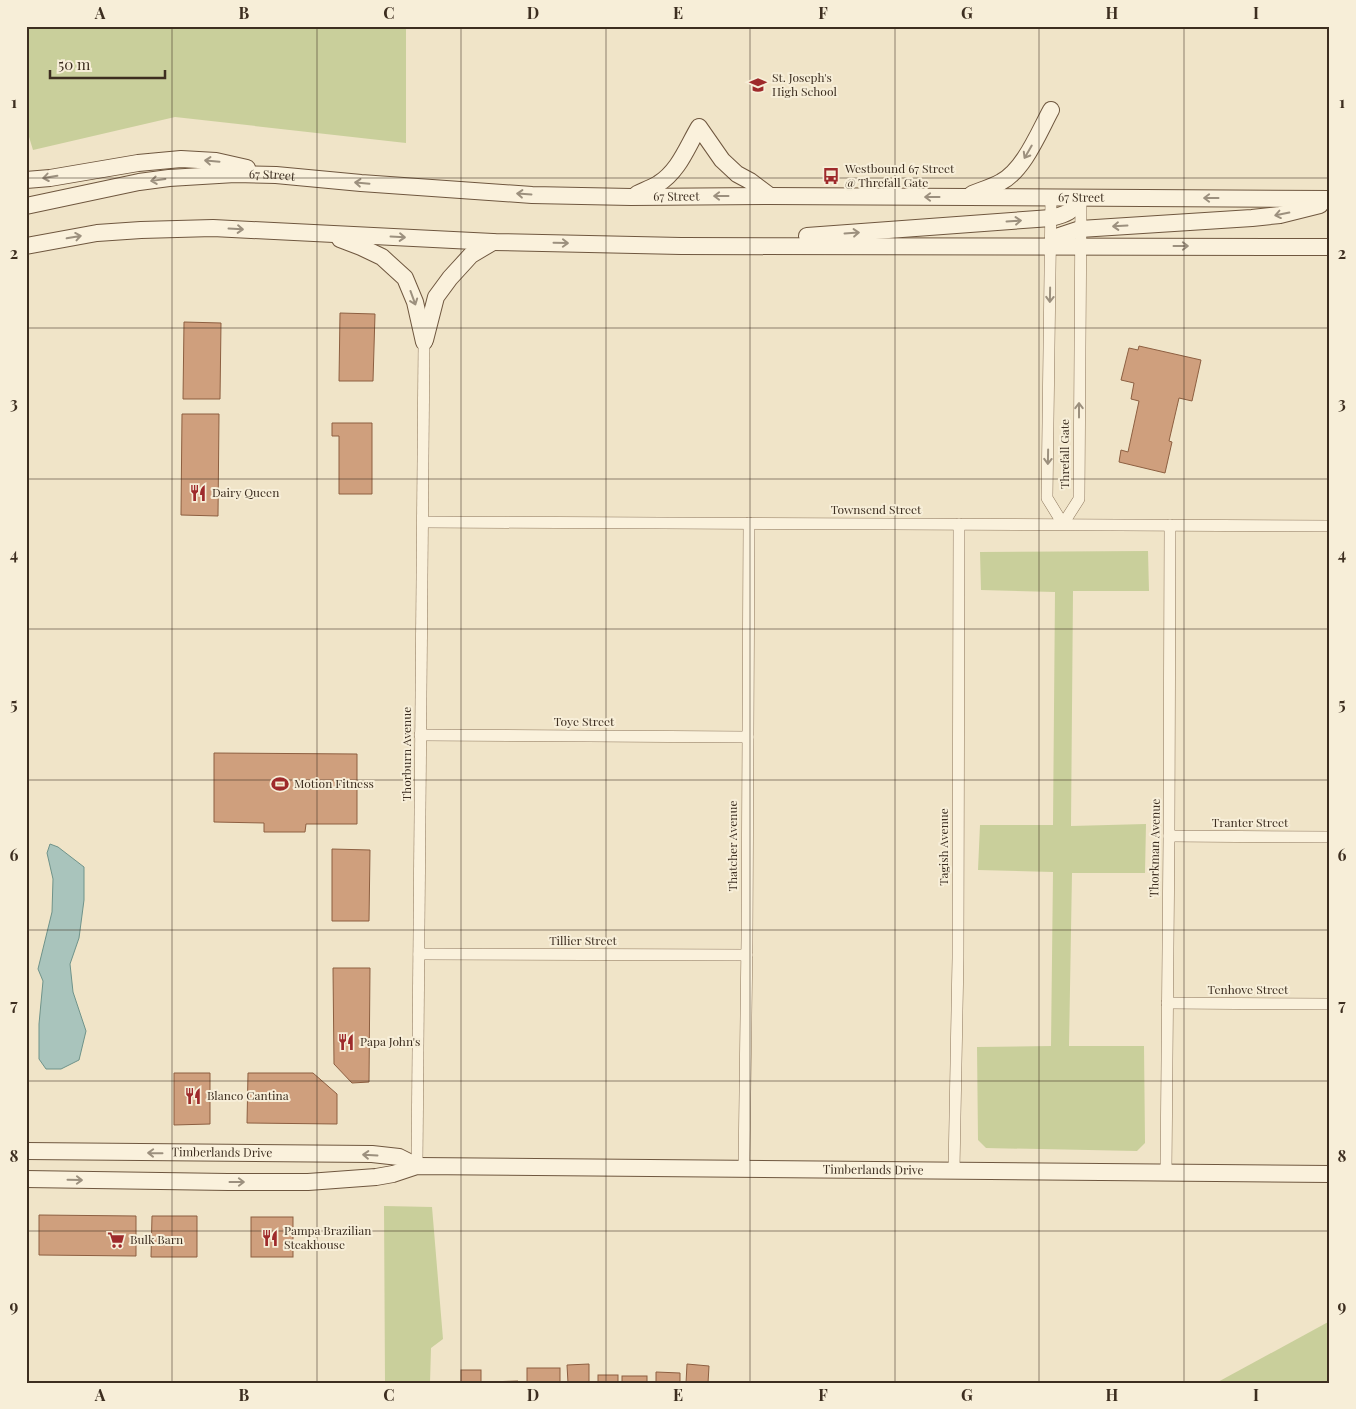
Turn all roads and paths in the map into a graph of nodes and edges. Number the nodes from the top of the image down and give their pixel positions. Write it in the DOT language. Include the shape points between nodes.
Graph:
graph roads {
  1 [pos="1051,110"];
  2 [pos="276,175"];
  3 [pos="26,180"];
  4 [pos="770,196"];
  5 [pos="631,197"];
  6 [pos="964,197"];
  7 [pos="1051,198"];
  8 [pos="1081,198"];
  9 [pos="1330,199"];
  10 [pos="1330,203"];
  11 [pos="26,206"];
  12 [pos="1051,218"];
  13 [pos="1080,229"];
  14 [pos="321,233"];
  15 [pos="492,242"];
  16 [pos="26,246"];
  17 [pos="681,246"];
  18 [pos="1050,246"];
  19 [pos="1080,246"];
  20 [pos="1330,247"];
  21 [pos="424,342"];
  22 [pos="423,522"];
  23 [pos="748,523"];
  24 [pos="959,524"];
  25 [pos="1064,524"];
  26 [pos="1170,524"];
  27 [pos="1330,526"];
  28 [pos="420,735"];
  29 [pos="748,737"];
  30 [pos="1170,836"];
  31 [pos="1330,837"];
  32 [pos="419,954"];
  33 [pos="747,956"];
  34 [pos="1167,1003"];
  35 [pos="1330,1004"];
  36 [pos="26,1151"];
  37 [pos="417,1166"];
  38 [pos="744,1168"];
  39 [pos="954,1170"];
  40 [pos="1166,1173"];
  41 [pos="1330,1174"];
  42 [pos="26,1179"];
  1 -- 6 [label="main road, one-way" via="1016,170 1002,182"];
  2 -- 3 [label="main road, one-way" via="216,160 182,159"];
  5 -- 2 [label="main road, 67 Street, one-way" via="532,194"];
  2 -- 11 [label="main road, 67 Street, one-way" via="169,178"];
  4 -- 5 [label="main road, 67 Street, one-way"];
  4 -- 5 [label="main road" via="722,160 699,127 681,161 669,175"];
  6 -- 4 [label="main road, 67 Street, one-way"];
  6 -- 7 [label="main road, 67 Street"];
  7 -- 8 [label="main road, 67 Street"];
  7 -- 12 [label="street, Threfall Gate"];
  9 -- 8 [label="main road, 67 Street, one-way"];
  8 -- 12 [label="main road" via="1074,209"];
  8 -- 13 [label="street, Threfall Gate"];
  10 -- 13 [label="main road, one-way" via="1252,218"];
  17 -- 12 [label="main road, one-way"];
  12 -- 18 [label="street, Threfall Gate"];
  13 -- 18 [label="main road" via="1059,236"];
  13 -- 19 [label="street, Threfall Gate"];
  14 -- 15 [label="main road, one-way"];
  16 -- 14 [label="main road, one-way" via="97,233 141,230 213,228"];
  14 -- 21 [label="main road, one-way" via="382,257 405,278 415,302"];
  15 -- 17 [label="main road, one-way"];
  15 -- 21 [label="main road" via="472,255 436,297"];
  17 -- 18 [label="main road"];
  18 -- 19 [label="main road"];
  18 -- 25 [label="street, Threfall Gate, one-way" via="1047,498"];
  19 -- 20 [label="main road, one-way"];
  25 -- 19 [label="street, Threfall Gate, one-way" via="1079,499"];
  21 -- 22 [label="street, Thorburn Avenue"];
  22 -- 23 [label="street, Townsend Street"];
  22 -- 28 [label="street, Thorburn Avenue"];
  23 -- 24 [label="street, Townsend Street"];
  23 -- 29 [label="street, Thatcher Avenue"];
  24 -- 25 [label="street, Townsend Street"];
  24 -- 39 [label="street, Tagish Avenue" via="958,977"];
  25 -- 26 [label="street, Townsend Street"];
  26 -- 27 [label="street, Townsend Street"];
  26 -- 30 [label="street, Thorkman Avenue"];
  28 -- 29 [label="street, Toye Street"];
  28 -- 32 [label="street, Thorburn Avenue"];
  29 -- 33 [label="street, Thatcher Avenue"];
  30 -- 31 [label="street, Tranter Street"];
  30 -- 34 [label="street, Thorkman Avenue"];
  32 -- 33 [label="street, Tillier Street"];
  32 -- 37 [label="street, Thorburn Avenue"];
  33 -- 38 [label="street, Thatcher Avenue"];
  34 -- 35 [label="street, Tenhove Street"];
  34 -- 40 [label="street, Thorkman Avenue"];
  37 -- 36 [label="main road, Timberlands Drive, one-way" via="399,1157 372,1154"];
  37 -- 38 [label="main road, Timberlands Drive"];
  42 -- 37 [label="main road, Timberlands Drive, one-way" via="308,1182 376,1178"];
  38 -- 39 [label="main road, Timberlands Drive"];
  39 -- 40 [label="main road, Timberlands Drive"];
  40 -- 41 [label="main road, Timberlands Drive"];
}
